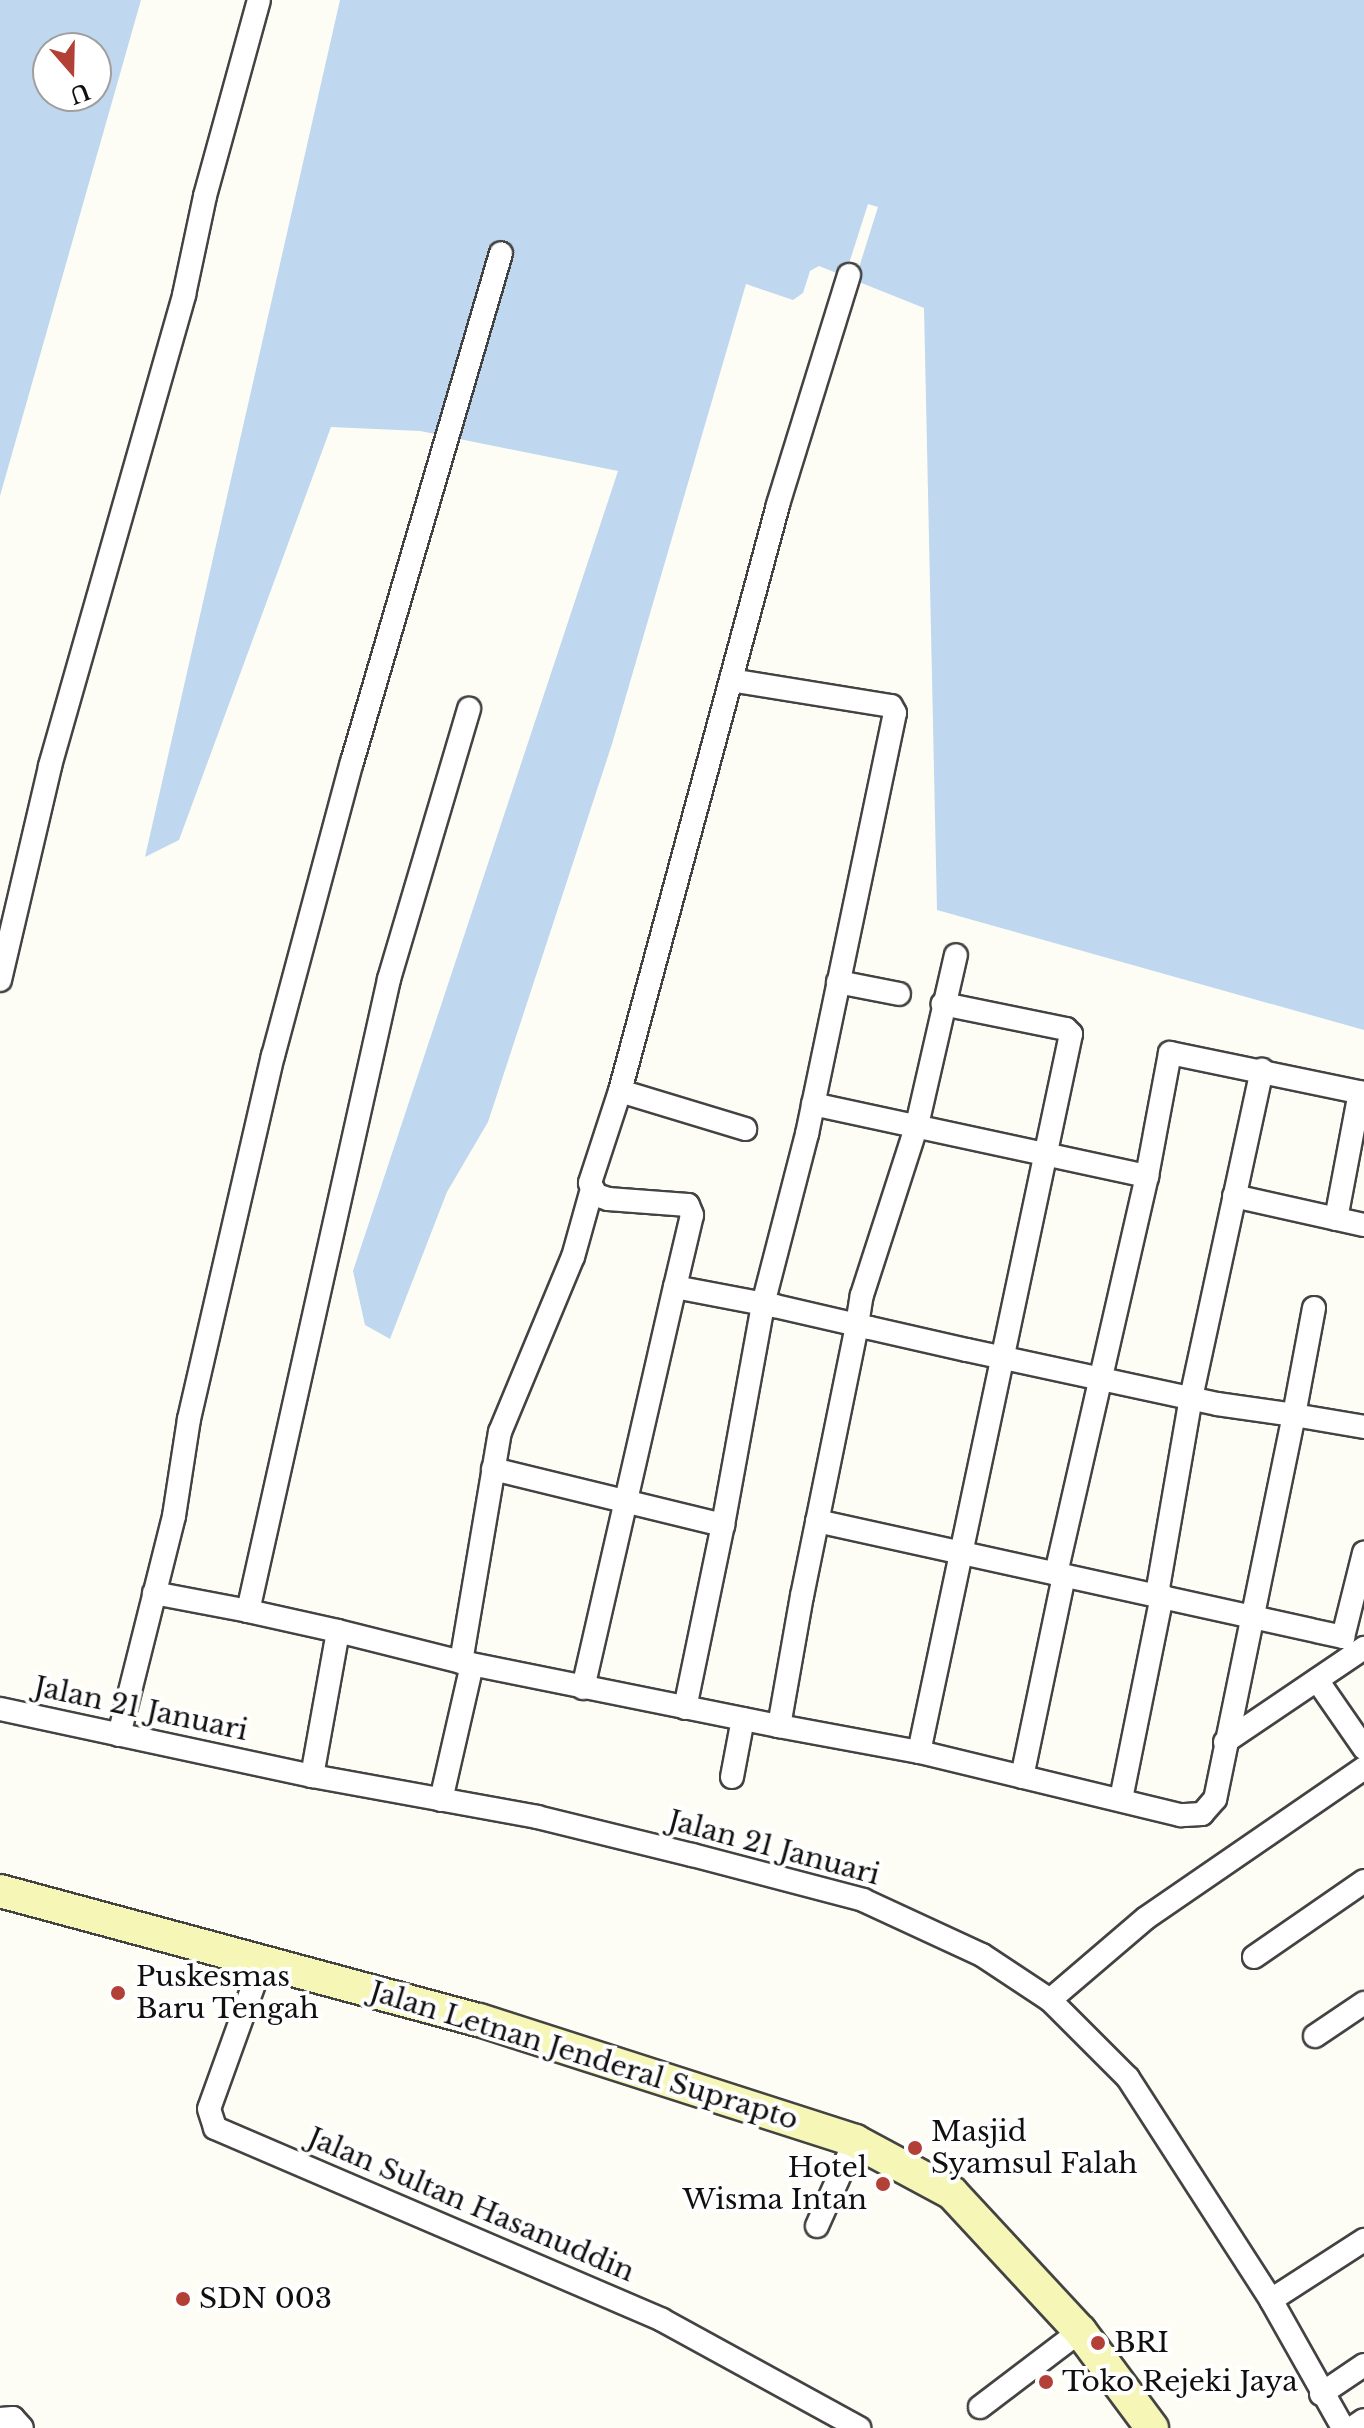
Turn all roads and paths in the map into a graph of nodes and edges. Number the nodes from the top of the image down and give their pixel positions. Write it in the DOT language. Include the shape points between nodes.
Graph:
graph roads {
  1 [pos="259,0"];
  2 [pos="501,253"];
  3 [pos="849,275"];
  4 [pos="731,680"];
  5 [pos="469,709"];
  6 [pos="956,955"];
  7 [pos="0,980"];
  8 [pos="838,982"];
  9 [pos="899,994"];
  10 [pos="943,1004"];
  11 [pos="1262,1070"];
  12 [pos="620,1091"];
  13 [pos="1362,1092"];
  14 [pos="813,1104"];
  15 [pos="917,1125"];
  16 [pos="745,1129"];
  17 [pos="1047,1152"];
  18 [pos="1147,1176"];
  19 [pos="592,1189"];
  20 [pos="1234,1196"];
  21 [pos="1336,1219"];
  22 [pos="1364,1225"];
  23 [pos="675,1287"];
  24 [pos="763,1304"];
  25 [pos="1314,1308"];
  26 [pos="857,1325"];
  27 [pos="1006,1357"];
  28 [pos="1102,1378"];
  29 [pos="1191,1398"];
  30 [pos="1294,1415"];
  31 [pos="1364,1427"];
  32 [pos="493,1469"];
  33 [pos="626,1500"];
  34 [pos="817,1521"];
  35 [pos="723,1525"];
  36 [pos="964,1553"];
  37 [pos="1364,1553"];
  38 [pos="1060,1575"];
  39 [pos="154,1593"];
  40 [pos="1160,1594"];
  41 [pos="248,1611"];
  42 [pos="1252,1614"];
  43 [pos="338,1631"];
  44 [pos="1364,1648"];
  45 [pos="466,1663"];
  46 [pos="1317,1680"];
  47 [pos="583,1688"];
  48 [pos="685,1708"];
  49 [pos="0,1709"];
  50 [pos="743,1719"];
  51 [pos="779,1726"];
  52 [pos="119,1735"];
  53 [pos="1225,1742"];
  54 [pos="1364,1748"];
  55 [pos="919,1752"];
  56 [pos="1364,1768"];
  57 [pos="312,1776"];
  58 [pos="732,1777"];
  59 [pos="1022,1777"];
  60 [pos="1121,1799"];
  61 [pos="441,1800"];
  62 [pos="1364,1881"];
  63 [pos="0,1891"];
  64 [pos="1254,1957"];
  65 [pos="263,1959"];
  66 [pos="1050,2000"];
  67 [pos="1364,2003"];
  68 [pos="1315,2036"];
  69 [pos="855,2141"];
  70 [pos="817,2226"];
  71 [pos="1364,2240"];
  72 [pos="1271,2300"];
  73 [pos="1080,2331"];
  74 [pos="1364,2365"];
  75 [pos="1321,2394"];
  76 [pos="980,2407"];
  77 [pos="0,2419"];
  78 [pos="1364,2420"];
  79 [pos="22,2428"];
  80 [pos="859,2428"];
  81 [pos="1152,2428"];
  82 [pos="1343,2428"];
  83 [pos="1352,2428"];
  1 -- 7 [label="street" via="180,310 50,766"];
  2 -- 39 [label="street" via="352,762 273,1056"];
  3 -- 4 [label="street"];
  4 -- 8 [label="street" via="891,706 895,713"];
  4 -- 12 [label="street"];
  5 -- 41 [label="street" via="389,979"];
  6 -- 10 [label="street"];
  8 -- 9 [label="street"];
  8 -- 14 [label="street"];
  10 -- 15 [label="street"];
  10 -- 17 [label="street" via="1070,1031"];
  11 -- 13 [label="street"];
  11 -- 18 [label="street" via="1177,1051 1168,1055"];
  11 -- 20 [label="street"];
  12 -- 16 [label="street"];
  12 -- 19 [label="street"];
  13 -- 21 [label="street"];
  14 -- 15 [label="street"];
  14 -- 24 [label="street"];
  15 -- 17 [label="street"];
  15 -- 26 [label="street"];
  17 -- 18 [label="street"];
  17 -- 27 [label="street"];
  18 -- 28 [label="street"];
  19 -- 23 [label="street" via="608,1199 688,1205 692,1215"];
  19 -- 32 [label="street" via="573,1257 500,1432"];
  20 -- 21 [label="street"];
  20 -- 29 [label="street"];
  21 -- 22 [label="street"];
  23 -- 24 [label="street"];
  23 -- 33 [label="street"];
  24 -- 26 [label="street"];
  24 -- 35 [label="street"];
  25 -- 30 [label="street"];
  26 -- 27 [label="street"];
  26 -- 34 [label="street"];
  27 -- 28 [label="street"];
  27 -- 36 [label="street"];
  28 -- 29 [label="street"];
  28 -- 38 [label="street"];
  29 -- 30 [label="street"];
  29 -- 40 [label="street"];
  30 -- 31 [label="street"];
  30 -- 42 [label="street"];
  32 -- 33 [label="street"];
  32 -- 45 [label="street"];
  33 -- 35 [label="street"];
  33 -- 47 [label="street"];
  34 -- 36 [label="street"];
  34 -- 51 [label="street"];
  35 -- 48 [label="street"];
  36 -- 38 [label="street"];
  36 -- 55 [label="street"];
  37 -- 42 [label="street" via="1343,1637"];
  38 -- 40 [label="street"];
  38 -- 59 [label="street"];
  39 -- 41 [label="street"];
  39 -- 52 [label="street"];
  40 -- 42 [label="street"];
  40 -- 60 [label="street"];
  41 -- 43 [label="street"];
  42 -- 53 [label="street"];
  43 -- 45 [label="street"];
  43 -- 57 [label="street"];
  44 -- 46 [label="street"];
  45 -- 47 [label="street"];
  45 -- 61 [label="street"];
  46 -- 53 [label="street"];
  46 -- 54 [label="street"];
  47 -- 48 [label="street"];
  48 -- 50 [label="street"];
  49 -- 52 [label="street, Jalan 21 Januari"];
  50 -- 51 [label="street"];
  50 -- 58 [label="street"];
  51 -- 55 [label="street"];
  52 -- 57 [label="street, Jalan 21 Januari"];
  53 -- 60 [label="street" via="1215,1799 1202,1814 1180,1815"];
  55 -- 59 [label="street"];
  56 -- 66 [label="street" via="1146,1918"];
  57 -- 61 [label="street, Jalan 21 Januari"];
  59 -- 60 [label="street"];
  61 -- 66 [label="street, Jalan 21 Januari" via="537,1817 863,1900 982,1955"];
  62 -- 64 [label="street"];
  63 -- 65 [label="main road, Jalan Letnan Jenderal Suprapto"];
  65 -- 69 [label="main road, Jalan Letnan Jenderal Suprapto" via="479,2020"];
  65 -- 80 [label="street, Jalan Sultan Hasanuddin" via="209,2109 215,2128 662,2320"];
  66 -- 72 [label="street, Jalan 21 Januari" via="1128,2078"];
  67 -- 68 [label="street"];
  69 -- 70 [label="street"];
  69 -- 73 [label="main road, Jalan Letnan Jenderal Suprapto" via="952,2193"];
  71 -- 72 [label="street"];
  72 -- 75 [label="street, Jalan 21 Januari"];
  73 -- 76 [label="street"];
  73 -- 81 [label="main road, Jalan Letnan Jenderal Suprapto"];
  74 -- 75 [label="street"];
  75 -- 82 [label="street, Jalan 21 Januari"];
  77 -- 79 [label="street" via="13,2418"];
  78 -- 83 [label="street"];
}
